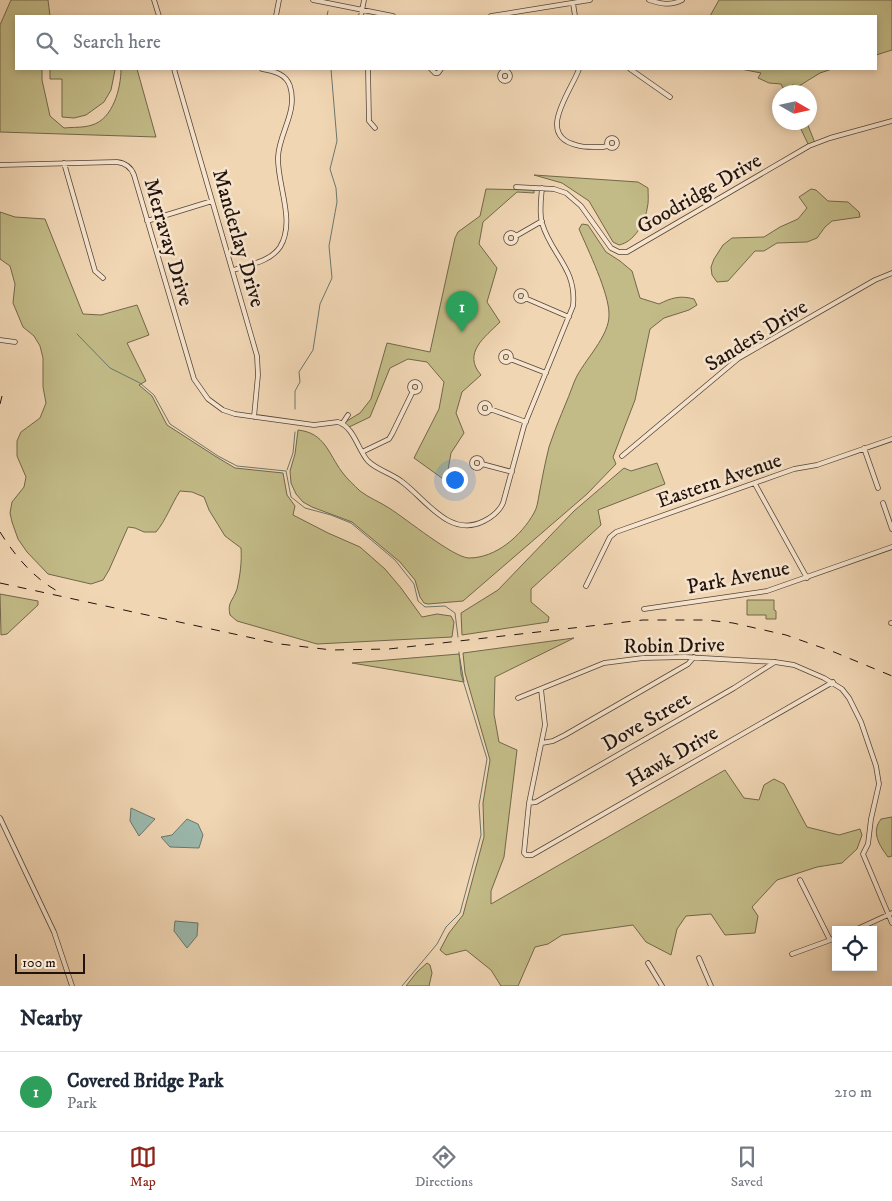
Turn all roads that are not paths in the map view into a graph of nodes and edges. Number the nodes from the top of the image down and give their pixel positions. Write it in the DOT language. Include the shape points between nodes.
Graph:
graph roads {
  1 [pos="154,0"];
  2 [pos="279,0"];
  3 [pos="313,0"];
  4 [pos="364,0"];
  5 [pos="590,0"];
  6 [pos="649,0"];
  7 [pos="682,0"];
  8 [pos="573,3"];
  9 [pos="362,10"];
  10 [pos="158,15"];
  11 [pos="276,15"];
  12 [pos="361,15"];
  13 [pos="388,15"];
  14 [pos="504,15"];
  15 [pos="575,15"];
  16 [pos="174,70"];
  17 [pos="267,70"];
  18 [pos="368,70"];
  19 [pos="432,70"];
  20 [pos="441,70"];
  21 [pos="579,70"];
  22 [pos="631,70"];
  23 [pos="670,96"];
  24 [pos="892,121"];
  25 [pos="375,128"];
  26 [pos="607,146"];
  27 [pos="64,163"];
  28 [pos="0,165"];
  29 [pos="516,187"];
  30 [pos="542,188"];
  31 [pos="212,201"];
  32 [pos="147,221"];
  33 [pos="542,221"];
  34 [pos="516,236"];
  35 [pos="232,270"];
  36 [pos="892,273"];
  37 [pos="103,278"];
  38 [pos="525,298"];
  39 [pos="569,317"];
  40 [pos="0,340"];
  41 [pos="16,342"];
  42 [pos="510,359"];
  43 [pos="546,374"];
  44 [pos="413,392"];
  45 [pos="490,409"];
  46 [pos="348,415"];
  47 [pos="254,417"];
  48 [pos="526,422"];
  49 [pos="342,424"];
  50 [pos="892,439"];
  51 [pos="864,448"];
  52 [pos="362,452"];
  53 [pos="622,456"];
  54 [pos="482,464"];
  55 [pos="512,472"];
  56 [pos="754,484"];
  57 [pos="878,488"];
  58 [pos="883,502"];
  59 [pos="892,529"];
  60 [pos="892,547"];
  61 [pos="807,578"];
  62 [pos="586,586"];
  63 [pos="644,609"];
  64 [pos="694,657"];
  65 [pos="776,662"];
  66 [pos="833,682"];
  67 [pos="541,688"];
  68 [pos="518,698"];
  69 [pos="542,743"];
  70 [pos="529,804"];
  71 [pos="0,818"];
  72 [pos="800,880"];
  73 [pos="890,914"];
  74 [pos="892,923"];
  75 [pos="864,926"];
  76 [pos="830,940"];
  77 [pos="792,954"];
  78 [pos="699,958"];
  79 [pos="648,963"];
  80 [pos="72,986"];
  81 [pos="662,986"];
  82 [pos="711,986"];
  1 -- 10 [label="street"];
  2 -- 11 [label="street"];
  3 -- 9 [label="street"];
  4 -- 9 [label="street"];
  5 -- 8 [label="street"];
  6 -- 7 [label="street" via="667,4"];
  8 -- 14 [label="street"];
  8 -- 15 [label="street"];
  9 -- 12 [label="street"];
  9 -- 13 [label="street"];
  16 -- 31 [label="street, Manderlay Drive"];
  17 -- 35 [label="street" via="282,75 290,90 289,119 278,155 285,200 284,234 278,249 268,258"];
  18 -- 25 [label="street" via="369,121"];
  19 -- 20 [label="street" via="435,74"];
  21 -- 26 [label="street" via="556,119 559,132 574,145"];
  22 -- 23 [label="street"];
  24 -- 30 [label="street, Goodridge Drive" via="809,146 627,252 611,248 573,198 558,190"];
  27 -- 28 [label="street, Merravay Drive"];
  27 -- 32 [label="street, Merravay Drive" via="122,162 128,166 134,174"];
  27 -- 37 [label="street" via="95,271"];
  29 -- 30 [label="street, Goodridge Drive"];
  30 -- 33 [label="street"];
  31 -- 32 [label="street"];
  31 -- 35 [label="street, Manderlay Drive"];
  32 -- 47 [label="street, Merravay Drive" via="198,387 223,410"];
  33 -- 34 [label="street"];
  33 -- 39 [label="street" via="573,284 573,306"];
  35 -- 47 [label="street, Manderlay Drive" via="257,356"];
  36 -- 53 [label="street, Sanders Drive" via="739,358"];
  38 -- 39 [label="street"];
  39 -- 43 [label="street"];
  40 -- 41 [label="street"];
  42 -- 43 [label="street"];
  43 -- 48 [label="street"];
  44 -- 52 [label="street" via="389,438"];
  45 -- 48 [label="street"];
  46 -- 49 [label="street"];
  47 -- 49 [label="street, Merravay Drive" via="314,425"];
  48 -- 55 [label="street"];
  49 -- 52 [label="street"];
  50 -- 51 [label="street, Eastern Avenue"];
  51 -- 56 [label="street, Eastern Avenue"];
  51 -- 57 [label="street"];
  52 -- 55 [label="street" via="371,463 402,481 442,517 460,526 476,525 496,514 503,504"];
  54 -- 55 [label="street"];
  56 -- 61 [label="street"];
  56 -- 62 [label="street, Eastern Avenue" via="616,532 610,537"];
  58 -- 59 [label="street"];
  60 -- 61 [label="street, Park Avenue"];
  61 -- 63 [label="street, Park Avenue" via="767,592"];
  64 -- 65 [label="street, Robin Drive"];
  64 -- 67 [label="street, Robin Drive" via="614,661"];
  64 -- 69 [label="street" via="688,664 565,735"];
  65 -- 66 [label="street, Robin Drive" via="794,665"];
  65 -- 70 [label="street, Dove Street"];
  66 -- 70 [label="street, Hawk Drive" via="526,856"];
  66 -- 73 [label="street" via="849,698 876,766 879,784 868,844 863,854"];
  67 -- 68 [label="street, Robin Drive"];
  67 -- 69 [label="street" via="545,720"];
  69 -- 70 [label="street"];
  71 -- 80 [label="street" via="54,932"];
  72 -- 76 [label="street"];
  73 -- 74 [label="street"];
  73 -- 75 [label="street"];
  76 -- 77 [label="street"];
  78 -- 82 [label="street"];
  79 -- 81 [label="street"];
}
